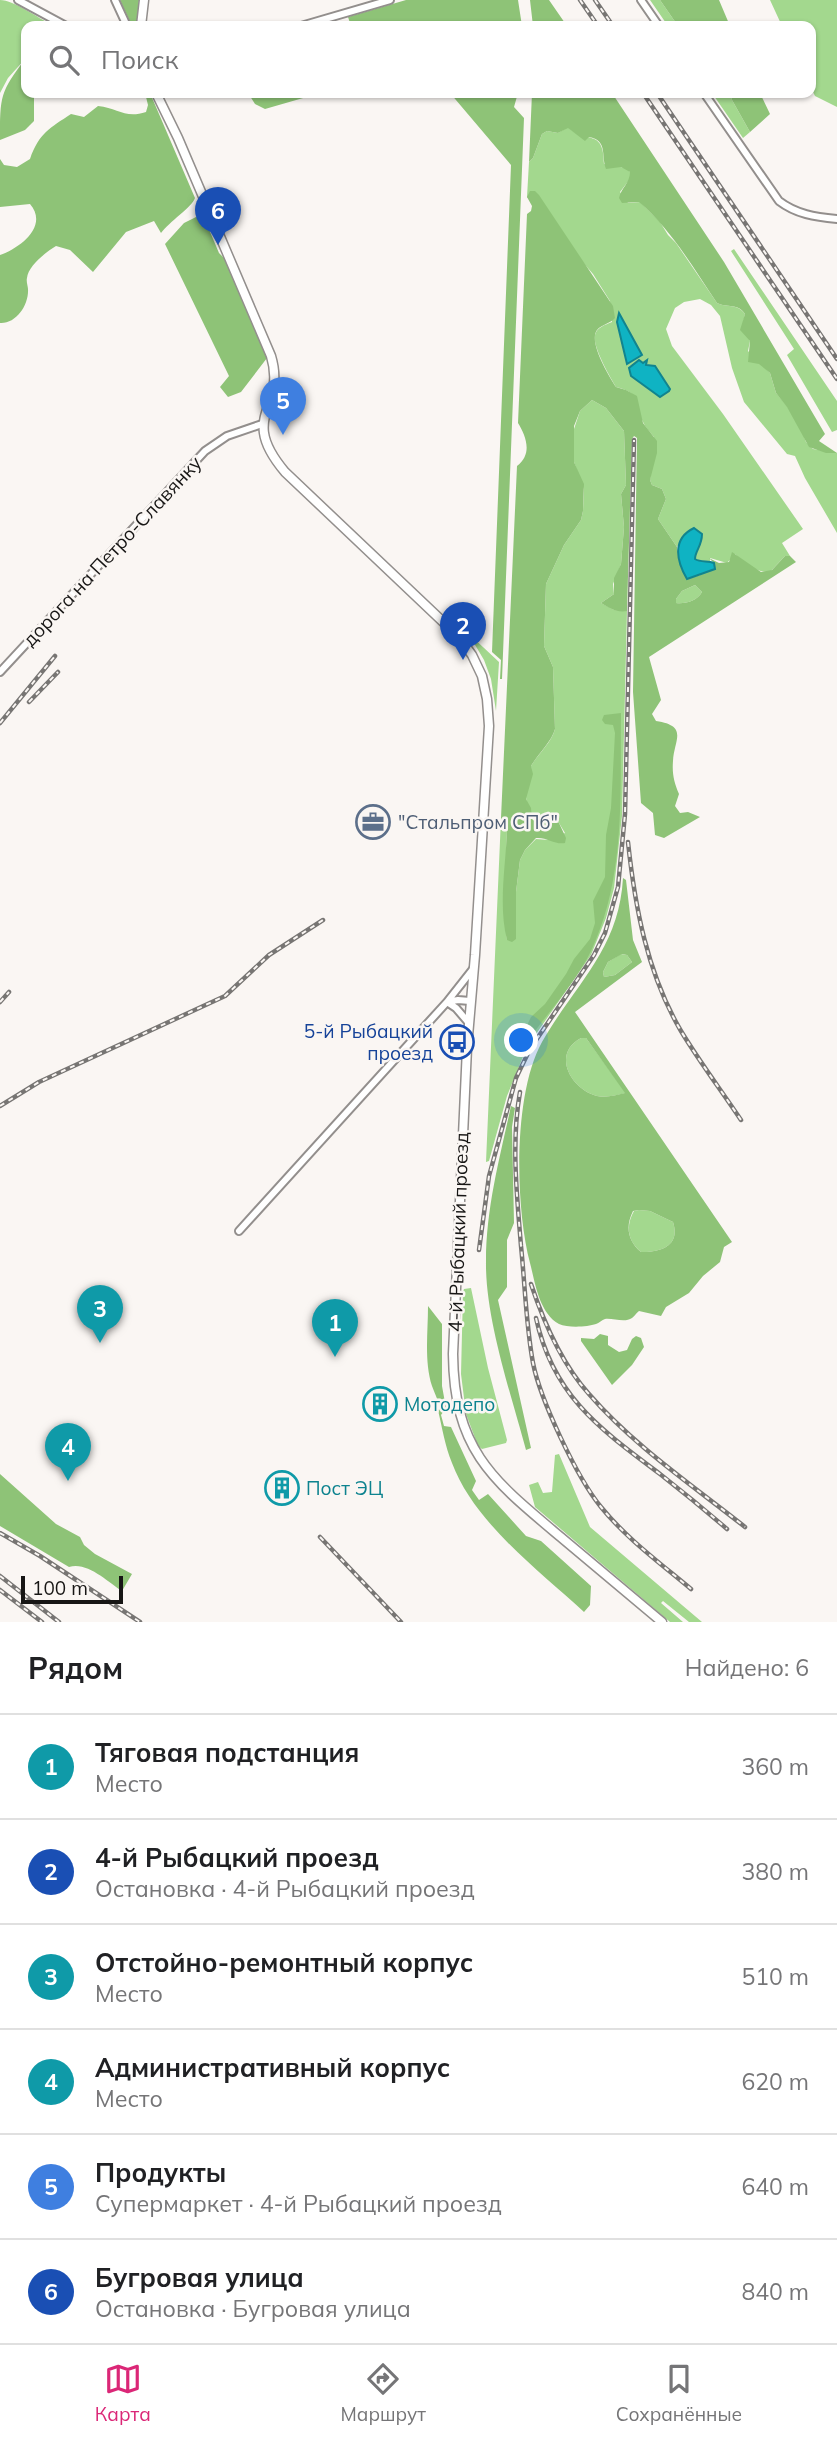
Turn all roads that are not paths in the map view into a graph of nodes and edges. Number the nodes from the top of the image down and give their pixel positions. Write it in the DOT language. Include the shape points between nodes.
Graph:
graph roads {
  1 [pos="18,0"];
  2 [pos="115,0"];
  3 [pos="144,0"];
  4 [pos="390,0"];
  5 [pos="641,0"];
  6 [pos="57,21"];
  7 [pos="125,21"];
  8 [pos="142,21"];
  9 [pos="318,21"];
  10 [pos="656,21"];
  11 [pos="158,98"];
  12 [pos="707,98"];
  13 [pos="837,219"];
  14 [pos="262,424"];
  15 [pos="0,672"];
  16 [pos="473,969"];
  17 [pos="470,1001"];
  18 [pos="447,1002"];
  19 [pos="468,1021"];
  20 [pos="239,1231"];
  21 [pos="662,1622"];
  1 -- 6 [label="street"];
  2 -- 7 [label="street"];
  3 -- 8 [label="street"];
  4 -- 9 [label="street"];
  5 -- 10 [label="street"];
  11 -- 14 [label="street" via="271,356 272,394"];
  12 -- 13 [label="street" via="779,201 803,214"];
  14 -- 15 [label="street, дорога на Петро-Славянку" via="227,436 205,451"];
  14 -- 16 [label="street, 4-й Рыбацкий проезд" via="266,445 285,472 450,627 482,676 489,726"];
  16 -- 17 [label="street, 4-й Рыбацкий проезд"];
  16 -- 18 [label="street"];
  17 -- 18 [label="street"];
  17 -- 19 [label="street, 4-й Рыбацкий проезд"];
  18 -- 19 [label="street"];
  18 -- 20 [label="street"];
  19 -- 21 [label="street, 4-й Рыбацкий проезд" via="453,1354 460,1417 478,1458 504,1489"];
}
